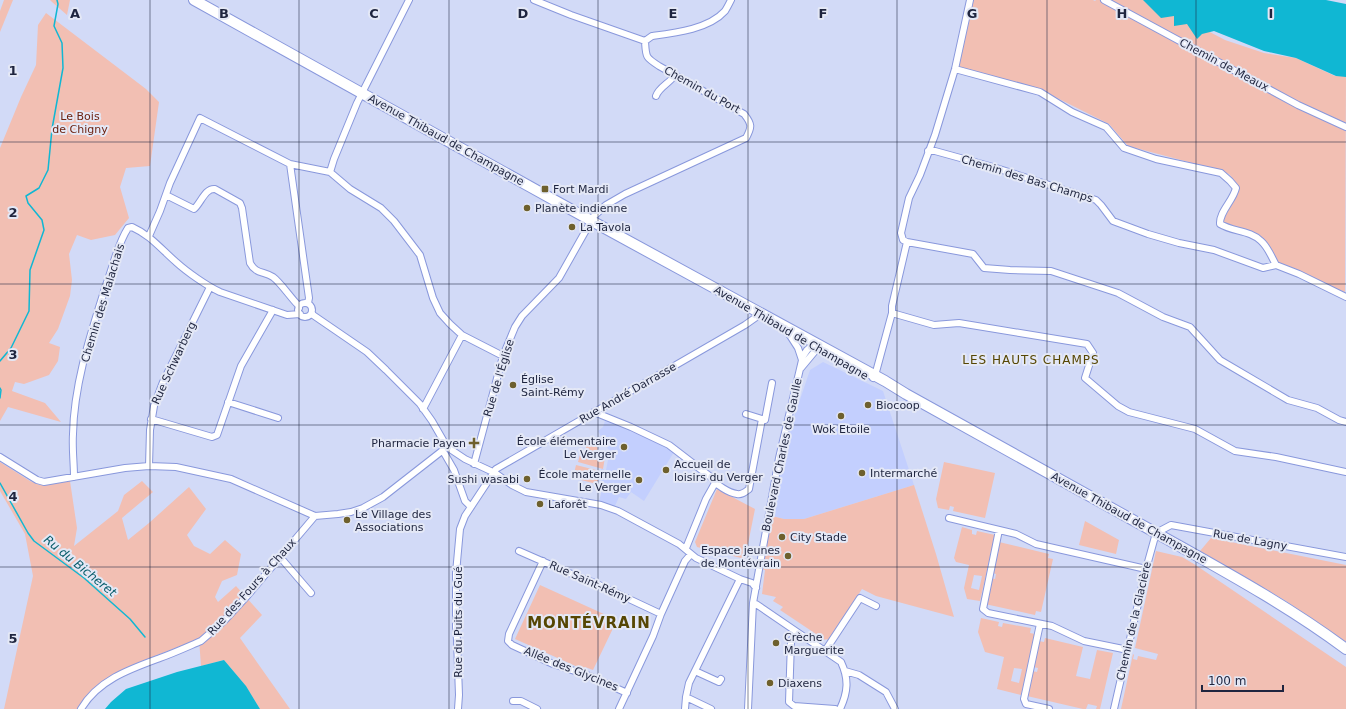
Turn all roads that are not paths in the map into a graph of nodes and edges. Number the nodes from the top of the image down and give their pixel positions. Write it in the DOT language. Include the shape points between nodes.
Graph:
graph roads {
  1 [pos="194,0"];
  2 [pos="409,0"];
  3 [pos="534,0"];
  4 [pos="731,0"];
  5 [pos="970,0"];
  6 [pos="1104,0"];
  7 [pos="645,41"];
  8 [pos="955,69"];
  9 [pos="674,75"];
  10 [pos="362,93"];
  11 [pos="656,96"];
  12 [pos="1346,126"];
  13 [pos="928,151"];
  14 [pos="290,164"];
  15 [pos="330,172"];
  16 [pos="166,195"];
  17 [pos="591,221"];
  18 [pos="149,236"];
  19 [pos="907,242"];
  20 [pos="1276,266"];
  21 [pos="210,287"];
  22 [pos="1346,297"];
  23 [pos="308,303"];
  24 [pos="272,310"];
  25 [pos="299,311"];
  26 [pos="312,313"];
  27 [pos="892,313"];
  28 [pos="760,315"];
  29 [pos="789,334"];
  30 [pos="462,335"];
  31 [pos="814,347"];
  32 [pos="503,356"];
  33 [pos="802,360"];
  34 [pos="801,368"];
  35 [pos="873,377"];
  36 [pos="772,382"];
  37 [pos="228,402"];
  38 [pos="423,409"];
  39 [pos="594,412"];
  40 [pos="746,414"];
  41 [pos="278,418"];
  42 [pos="151,419"];
  43 [pos="762,420"];
  44 [pos="1346,422"];
  45 [pos="445,449"];
  46 [pos="0,457"];
  47 [pos="474,464"];
  48 [pos="149,466"];
  49 [pos="1346,472"];
  50 [pos="495,473"];
  51 [pos="74,477"];
  52 [pos="715,484"];
  53 [pos="471,507"];
  54 [pos="316,516"];
  55 [pos="949,518"];
  56 [pos="998,530"];
  57 [pos="1156,533"];
  58 [pos="686,548"];
  59 [pos="520,551"];
  60 [pos="691,554"];
  61 [pos="280,557"];
  62 [pos="1346,557"];
  63 [pos="543,561"];
  64 [pos="1146,569"];
  65 [pos="740,579"];
  66 [pos="756,588"];
  67 [pos="311,593"];
  68 [pos="753,604"];
  69 [pos="876,606"];
  70 [pos="661,614"];
  71 [pos="1040,624"];
  72 [pos="797,632"];
  73 [pos="1346,649"];
  74 [pos="1128,650"];
  75 [pos="825,651"];
  76 [pos="695,671"];
  77 [pos="845,671"];
  78 [pos="721,679"];
  79 [pos="627,693"];
  80 [pos="686,697"];
  81 [pos="513,701"];
  82 [pos="81,709"];
  83 [pos="458,709"];
  84 [pos="537,709"];
  85 [pos="620,709"];
  86 [pos="685,709"];
  87 [pos="711,709"];
  88 [pos="748,709"];
  89 [pos="836,709"];
  90 [pos="840,709"];
  91 [pos="895,709"];
  92 [pos="1049,709"];
  93 [pos="1114,709"];
  1 -- 10 [label="main road, Avenue Thibaud de Champagne"];
  2 -- 10 [label="street"];
  3 -- 7 [label="street"];
  4 -- 7 [label="street" via="726,10 705,25 652,36"];
  5 -- 8 [label="street"];
  6 -- 12 [label="street, Chemin de Meaux" via="1298,105"];
  7 -- 9 [label="street, Chemin du Port" via="645,55"];
  8 -- 13 [label="street"];
  8 -- 20 [label="street" via="1040,92 1072,112 1106,127 1124,148 1156,159 1220,173 1236,188 1220,218 1220,224 1253,235 1262,241"];
  9 -- 11 [label="street"];
  9 -- 17 [label="street, Chemin du Port" via="744,114 751,124 746,138 625,194 598,211"];
  10 -- 15 [label="street"];
  10 -- 17 [label="main road, Avenue Thibaud de Champagne"];
  13 -- 19 [label="street" via="909,198 904,218 901,233 903,240"];
  13 -- 20 [label="street, Chemin des Bas Champs" via="993,167 1096,200 1112,221 1148,234 1214,250 1264,268"];
  14 -- 15 [label="street"];
  14 -- 16 [label="street" via="200,118"];
  14 -- 23 [label="street"];
  15 -- 30 [label="street" via="350,189 381,208 394,221 420,255 440,313"];
  16 -- 18 [label="street"];
  16 -- 25 [label="street" via="194,209 208,191 215,189 240,203 252,268 273,277 295,302"];
  17 -- 28 [label="main road, Avenue Thibaud de Champagne"];
  17 -- 32 [label="street, Rue de l'Église" via="560,278 522,316"];
  18 -- 21 [label="street" via="177,263"];
  18 -- 51 [label="street, Chemin des Malachais" via="130,227 125,232 93,325 77,395 72,435"];
  19 -- 27 [label="street"];
  19 -- 44 [label="street" via="972,254 984,268 1051,271 1118,293 1163,317 1190,327 1220,360 1288,400 1317,408"];
  20 -- 22 [label="street, Chemin des Bas Champs"];
  21 -- 24 [label="street"];
  21 -- 42 [label="street, Rue Schwarberg" via="164,382"];
  23 -- 25 [label="street" via="301,304"];
  23 -- 26 [label="street"];
  24 -- 25 [label="street" via="287,316"];
  24 -- 37 [label="street" via="241,366"];
  25 -- 26 [label="street" via="306,317"];
  26 -- 38 [label="street" via="367,352"];
  27 -- 35 [label="street"];
  27 -- 49 [label="street" via="934,325 959,323 1087,344 1093,353 1085,378 1129,412 1195,429 1235,451"];
  28 -- 29 [label="main road, Avenue Thibaud de Champagne"];
  28 -- 31 [label="main road, Avenue Thibaud de Champagne"];
  28 -- 39 [label="street, Rue André Darrasse"];
  29 -- 31 [label="main road, Avenue Thibaud de Champagne"];
  29 -- 33 [label="street"];
  30 -- 32 [label="street"];
  30 -- 38 [label="street"];
  31 -- 33 [label="street, Boulevard Charles de Gaulle"];
  31 -- 34 [label="street, Boulevard Charles de Gaulle"];
  31 -- 35 [label="main road, Avenue Thibaud de Champagne"];
  32 -- 47 [label="street, Rue de l'Église"];
  33 -- 34 [label="street, Boulevard Charles de Gaulle"];
  34 -- 66 [label="street, Boulevard Charles de Gaulle" via="779,458"];
  35 -- 57 [label="main road, Avenue Thibaud de Champagne"];
  36 -- 43 [label="street" via="765,420"];
  37 -- 41 [label="street"];
  37 -- 42 [label="street" via="217,434 212,437"];
  38 -- 45 [label="street" via="432,421"];
  39 -- 50 [label="street, Rue André Darrasse" via="496,469"];
  39 -- 52 [label="street" via="670,445 712,478"];
  40 -- 43 [label="street"];
  42 -- 48 [label="street, Rue Schwarberg"];
  43 -- 52 [label="street" via="749,490 737,494"];
  45 -- 47 [label="street"];
  45 -- 53 [label="street" via="465,501"];
  45 -- 54 [label="street" via="383,497 363,508"];
  46 -- 51 [label="street" via="37,480 51,481"];
  47 -- 50 [label="street"];
  48 -- 51 [label="street"];
  48 -- 54 [label="street" via="176,467 231,479"];
  50 -- 53 [label="street, Rue du Puits du Gué"];
  50 -- 58 [label="street" via="528,492 601,505 618,511"];
  52 -- 58 [label="street" via="706,499"];
  53 -- 83 [label="street, Rue du Puits du Gué" via="460,528 456,573"];
  54 -- 61 [label="street, Rue des Fours à Chaux"];
  55 -- 56 [label="street"];
  56 -- 64 [label="street" via="1016,534 1036,544"];
  56 -- 71 [label="street" via="983,609 988,613"];
  57 -- 62 [label="street, Rue de Lagny" via="1171,525"];
  57 -- 64 [label="street, Chemin de la Glacière"];
  57 -- 73 [label="main road, Avenue Thibaud de Champagne" via="1284,606"];
  58 -- 60 [label="street"];
  59 -- 63 [label="street, Rue Saint-Rémy"];
  60 -- 65 [label="street"];
  60 -- 70 [label="street" via="685,561"];
  61 -- 67 [label="street"];
  61 -- 82 [label="street, Rue des Fours à Chaux" via="209,636 106,682"];
  63 -- 70 [label="street, Rue Saint-Rémy"];
  63 -- 79 [label="street, Allée des Glycines" via="508,641 554,664"];
  64 -- 74 [label="street, Chemin de la Glacière"];
  65 -- 66 [label="street" via="752,583"];
  65 -- 76 [label="street"];
  66 -- 68 [label="street, Boulevard Charles de Gaulle"];
  68 -- 72 [label="street"];
  68 -- 88 [label="street, Boulevard Charles de Gaulle"];
  69 -- 75 [label="street" via="860,598"];
  70 -- 79 [label="street"];
  71 -- 74 [label="street" via="1052,626 1084,641"];
  71 -- 92 [label="street" via="1024,699 1026,704"];
  72 -- 75 [label="street"];
  72 -- 89 [label="street" via="791,641 790,702 794,706"];
  74 -- 93 [label="street, Chemin de la Glacière"];
  75 -- 77 [label="street" via="841,662"];
  76 -- 78 [label="street" via="719,682"];
  76 -- 80 [label="street"];
  77 -- 90 [label="street" via="847,692"];
  77 -- 91 [label="street" via="859,674 886,692"];
  79 -- 85 [label="street"];
  80 -- 86 [label="street"];
  80 -- 87 [label="street"];
  81 -- 84 [label="street" via="521,701"];
}
